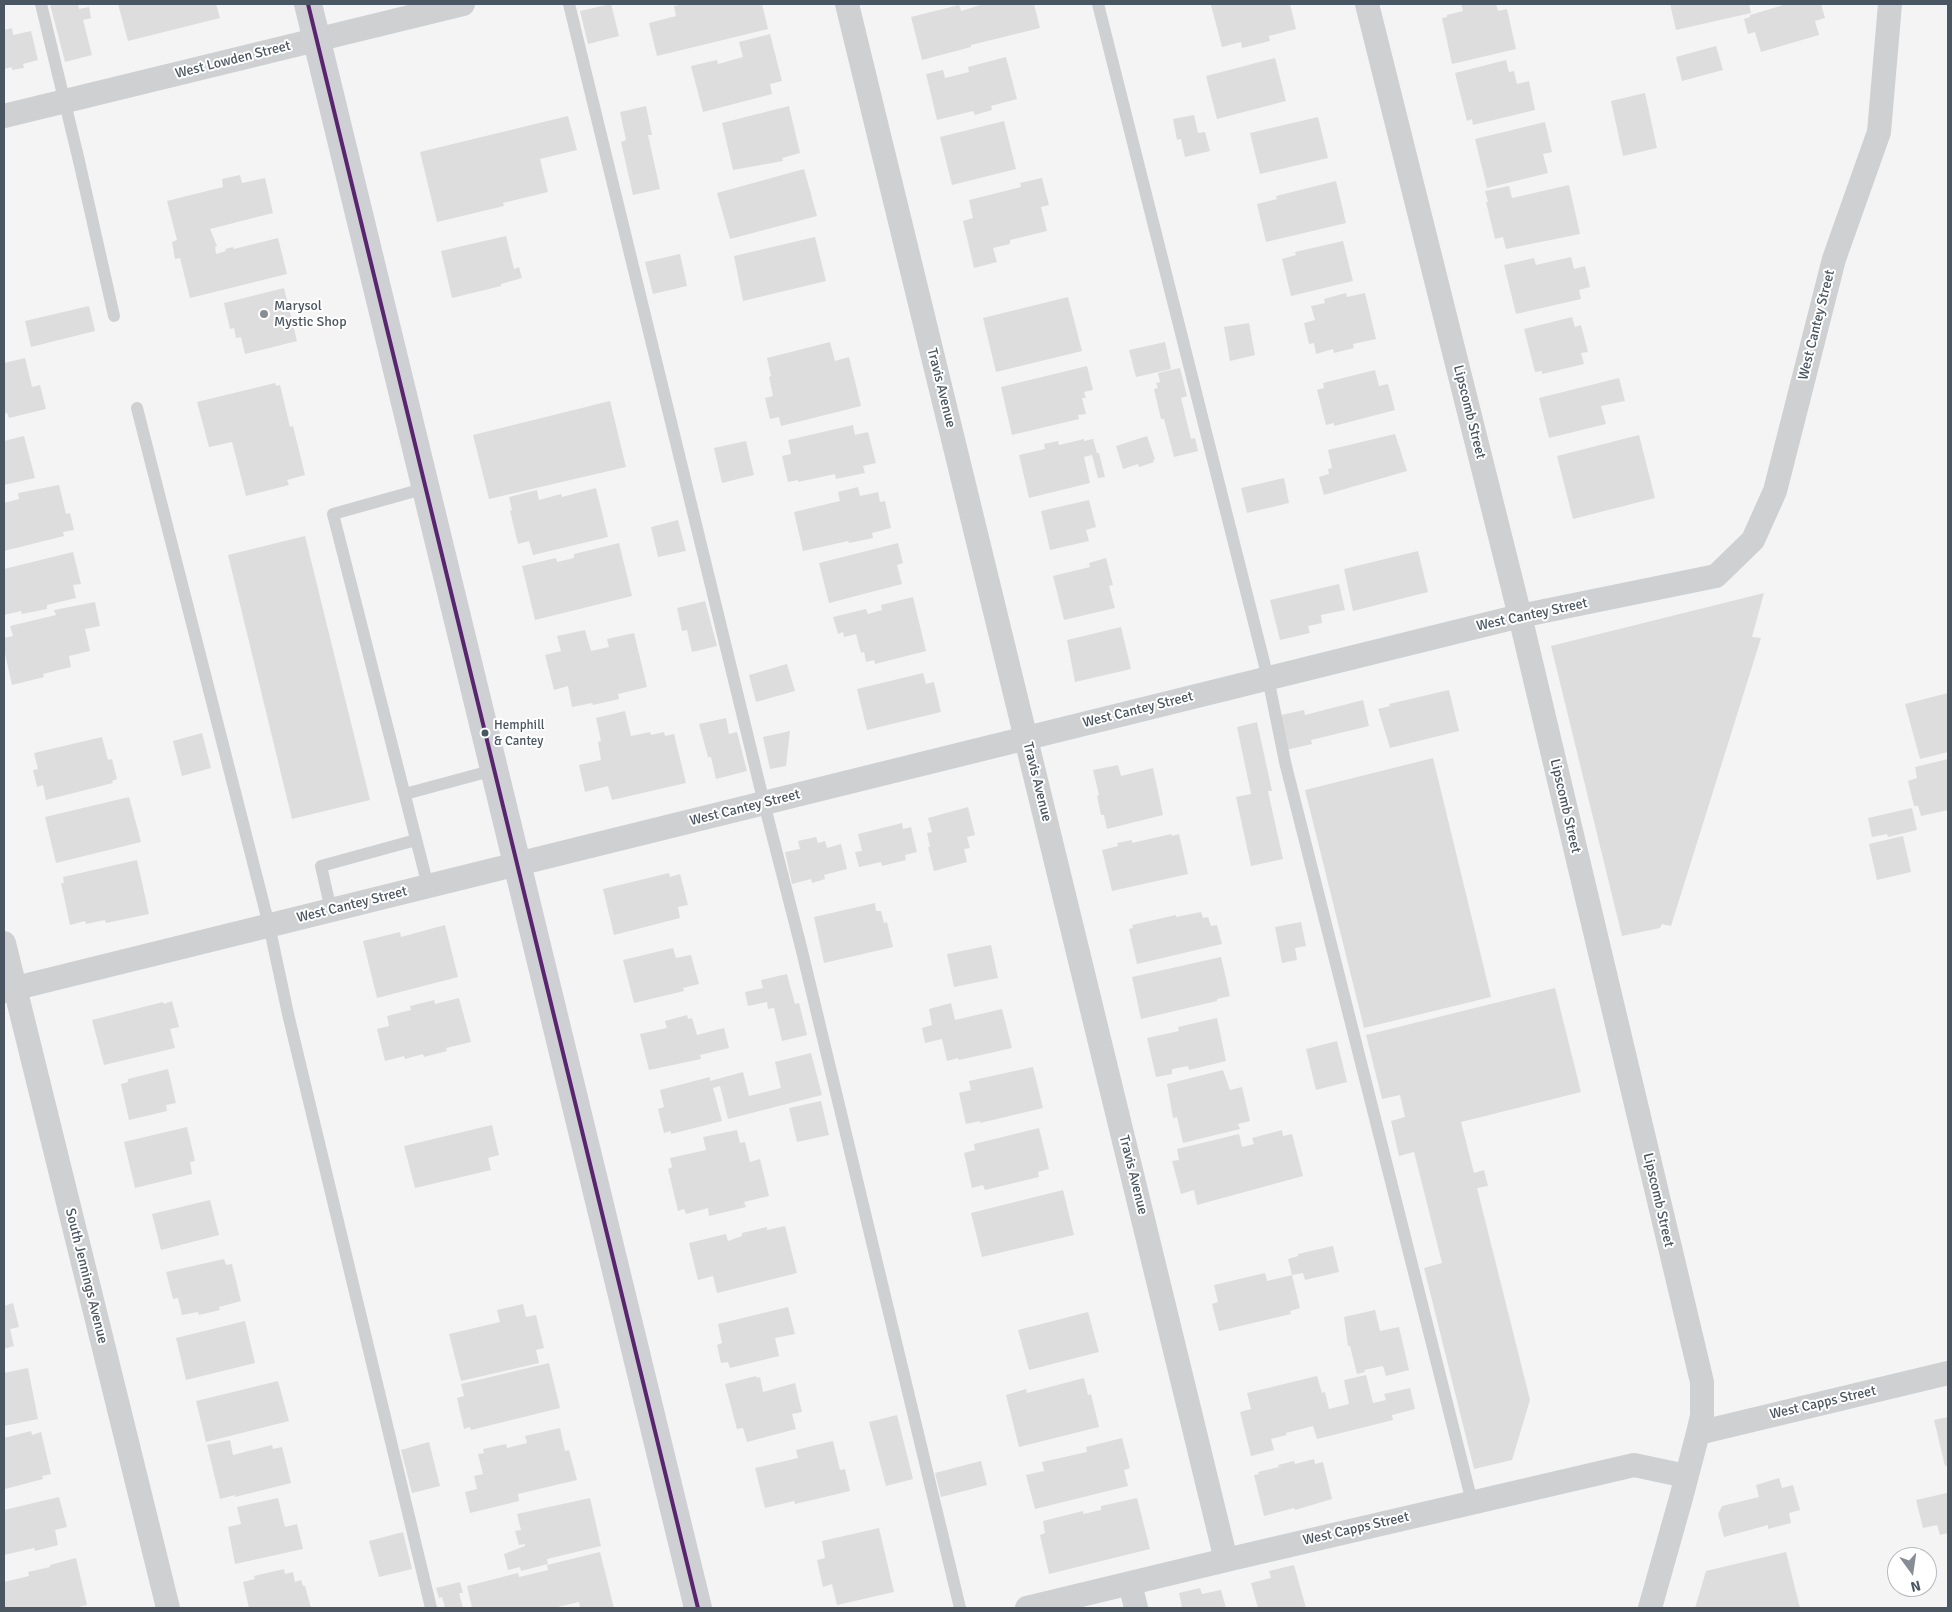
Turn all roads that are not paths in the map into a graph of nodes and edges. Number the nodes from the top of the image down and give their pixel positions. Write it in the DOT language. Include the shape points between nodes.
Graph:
graph roads {
  1 [pos="41,4"];
  2 [pos="308,4"];
  3 [pos="463,4"];
  4 [pos="569,4"];
  5 [pos="847,4"];
  6 [pos="1098,4"];
  7 [pos="1367,4"];
  8 [pos="1890,4"];
  9 [pos="317,40"];
  10 [pos="65,101"];
  11 [pos="4,116"];
  12 [pos="114,316"];
  13 [pos="137,408"];
  14 [pos="426,488"];
  15 [pos="1520,616"];
  16 [pos="1268,678"];
  17 [pos="1026,738"];
  18 [pos="494,770"];
  19 [pos="405,794"];
  20 [pos="764,803"];
  21 [pos="416,840"];
  22 [pos="517,864"];
  23 [pos="428,886"];
  24 [pos="331,910"];
  25 [pos="269,926"];
  26 [pos="4,943"];
  27 [pos="9,990"];
  28 [pos="1948,1373"];
  29 [pos="1698,1434"];
  30 [pos="1686,1476"];
  31 [pos="1472,1502"];
  32 [pos="1226,1560"];
  33 [pos="1130,1583"];
  34 [pos="168,1608"];
  35 [pos="431,1608"];
  36 [pos="698,1608"];
  37 [pos="960,1608"];
  38 [pos="1027,1608"];
  39 [pos="1136,1608"];
  40 [pos="1650,1608"];
  1 -- 10 [label="lane"];
  2 -- 9 [label="main road"];
  3 -- 9 [label="street, West Lowden Street"];
  4 -- 20 [label="lane"];
  5 -- 17 [label="street, Travis Avenue"];
  6 -- 16 [label="lane"];
  7 -- 15 [label="street, Lipscomb Street"];
  8 -- 15 [label="street, West Cantey Street" via="1879,132 1834,259 1775,491 1753,540 1716,576"];
  9 -- 10 [label="street, West Lowden Street"];
  9 -- 14 [label="main road"];
  10 -- 11 [label="street, West Lowden Street"];
  10 -- 12 [label="lane"];
  13 -- 25 [label="lane"];
  14 -- 18 [label="main road"];
  14 -- 19 [label="lane" via="333,514"];
  15 -- 16 [label="street, West Cantey Street"];
  15 -- 29 [label="street, Lipscomb Street" via="1702,1382 1702,1416"];
  16 -- 17 [label="street, West Cantey Street"];
  16 -- 31 [label="lane" via="1285,762"];
  17 -- 20 [label="street, West Cantey Street"];
  17 -- 32 [label="street, Travis Avenue"];
  18 -- 19 [label="lane"];
  18 -- 22 [label="main road"];
  19 -- 21 [label="lane"];
  20 -- 22 [label="street, West Cantey Street"];
  20 -- 37 [label="lane" via="802,946"];
  21 -- 23 [label="lane"];
  21 -- 24 [label="lane" via="321,866"];
  22 -- 23 [label="street, West Cantey Street"];
  22 -- 36 [label="main road"];
  23 -- 24 [label="street, West Cantey Street"];
  24 -- 25 [label="street, West Cantey Street"];
  25 -- 27 [label="street, West Cantey Street"];
  25 -- 35 [label="lane"];
  26 -- 27 [label="street, South Jennings Avenue"];
  27 -- 34 [label="street, South Jennings Avenue"];
  28 -- 29 [label="street, West Capps Street"];
  29 -- 30 [label="street, Lipscomb Street"];
  30 -- 31 [label="street, West Capps Street" via="1634,1465"];
  30 -- 40 [label="street, Lipscomb Street"];
  31 -- 32 [label="street, West Capps Street"];
  32 -- 33 [label="street, West Capps Street"];
  33 -- 38 [label="street, West Capps Street"];
  33 -- 39 [label="street"];
}
